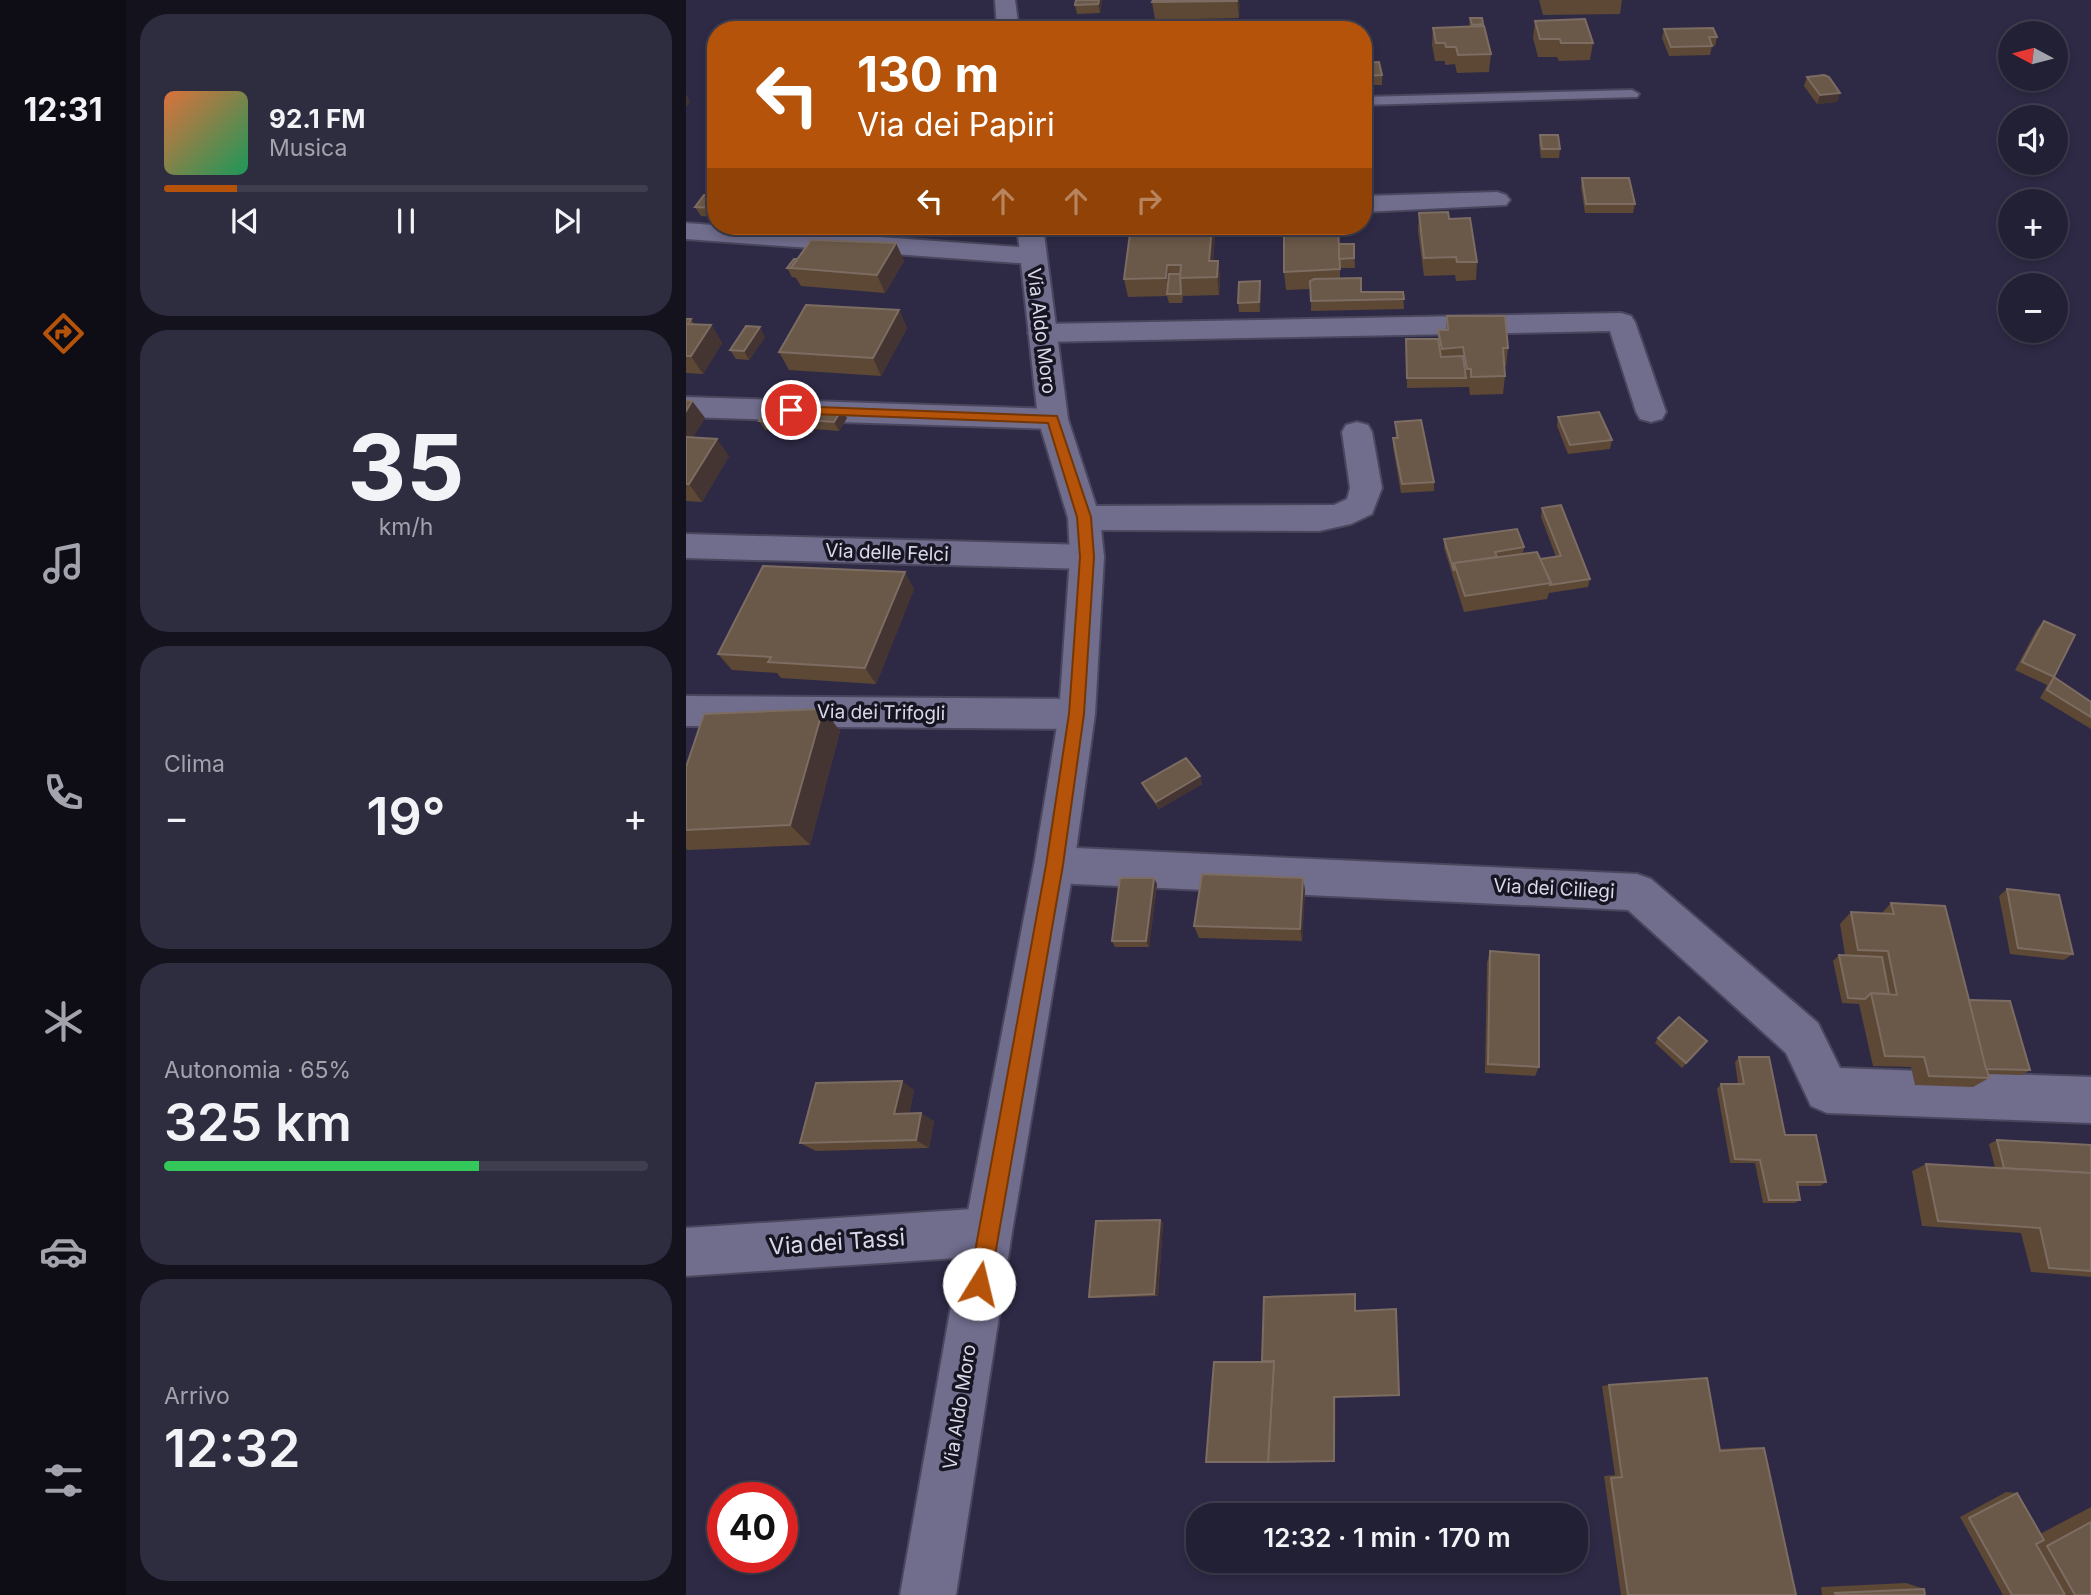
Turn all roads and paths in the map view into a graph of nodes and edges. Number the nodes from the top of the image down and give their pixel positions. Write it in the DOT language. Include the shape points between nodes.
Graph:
graph roads {
  1 [pos="1005,0"];
  2 [pos="1007,21"];
  3 [pos="1632,94"];
  4 [pos="1372,101"];
  5 [pos="1497,200"];
  6 [pos="1372,204"];
  7 [pos="686,231"];
  8 [pos="707,232"];
  9 [pos="824,235"];
  10 [pos="1031,241"];
  11 [pos="1042,333"];
  12 [pos="686,407"];
  13 [pos="1651,412"];
  14 [pos="1053,419"];
  15 [pos="1357,432"];
  16 [pos="1084,517"];
  17 [pos="686,546"];
  18 [pos="1087,557"];
  19 [pos="686,711"];
  20 [pos="1077,714"];
  21 [pos="1054,865"];
  22 [pos="2091,1100"];
  23 [pos="988,1232"];
  24 [pos="686,1252"];
  25 [pos="928,1595"];
  1 -- 2 [label="street"];
  3 -- 4 [label="lane"];
  5 -- 6 [label="street"];
  7 -- 8 [label="street"];
  9 -- 10 [label="street"];
  10 -- 11 [label="street, Via Aldo Moro"];
  11 -- 13 [label="street" via="1621,322"];
  11 -- 14 [label="street, Via Aldo Moro"];
  12 -- 14 [label="street"];
  14 -- 16 [label="street, Via Aldo Moro"];
  15 -- 16 [label="street" via="1366,488 1362,506 1340,516"];
  16 -- 18 [label="street, Via Aldo Moro"];
  17 -- 18 [label="street, Via delle Felci"];
  18 -- 20 [label="street, Via Aldo Moro"];
  19 -- 20 [label="street, Via dei Trifogli"];
  20 -- 21 [label="street, Via Aldo Moro"];
  21 -- 22 [label="street, Via dei Ciliegi" via="1637,892 1802,1038 1827,1090"];
  21 -- 23 [label="street, Via Aldo Moro"];
  23 -- 24 [label="street, Via dei Tassi"];
  23 -- 25 [label="street, Via Aldo Moro"];
}
